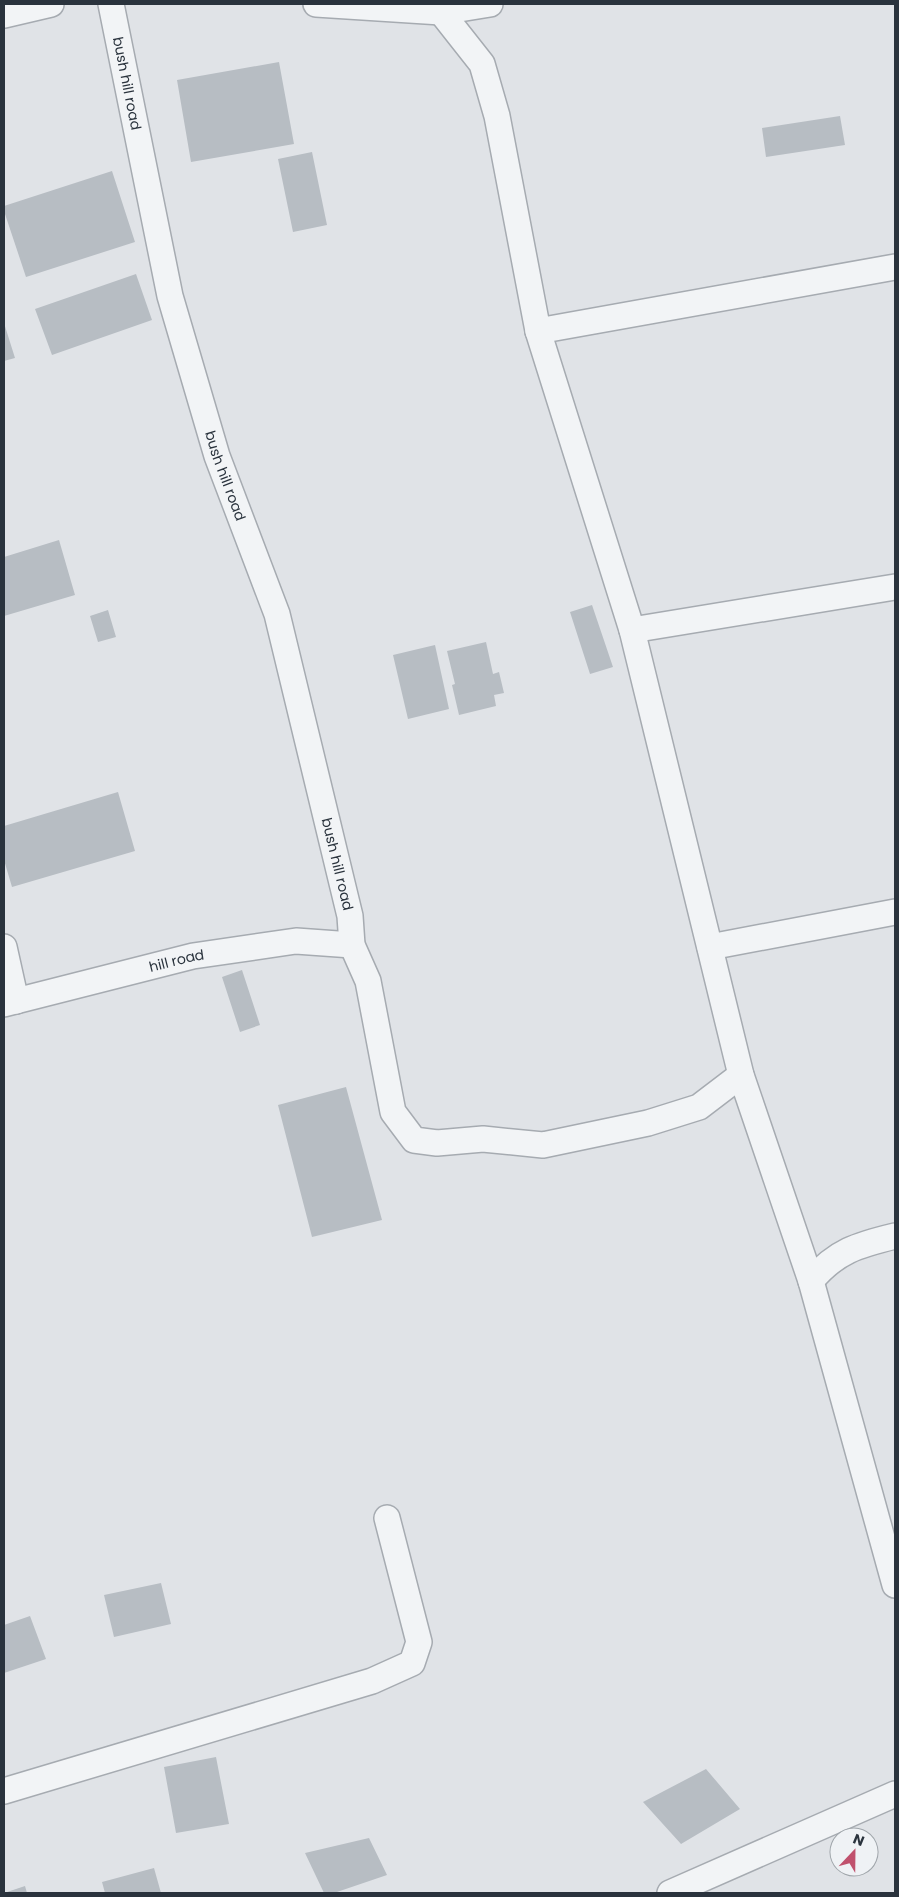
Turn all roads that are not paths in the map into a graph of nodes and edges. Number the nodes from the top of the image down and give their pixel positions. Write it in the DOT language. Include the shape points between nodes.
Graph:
graph roads {
  1 [pos="51,4"];
  2 [pos="111,4"];
  3 [pos="316,4"];
  4 [pos="490,4"];
  5 [pos="441,12"];
  6 [pos="4,16"];
  7 [pos="895,267"];
  8 [pos="538,330"];
  9 [pos="895,586"];
  10 [pos="632,630"];
  11 [pos="895,912"];
  12 [pos="352,945"];
  13 [pos="710,946"];
  14 [pos="4,947"];
  15 [pos="10,1003"];
  16 [pos="741,1075"];
  17 [pos="895,1236"];
  18 [pos="811,1281"];
  19 [pos="387,1518"];
  20 [pos="895,1586"];
  21 [pos="4,1791"];
  22 [pos="895,1794"];
  23 [pos="670,1893"];
  1 -- 6 [label="street"];
  2 -- 12 [label="street, bush hill road" via="170,296 217,456 277,614 350,916"];
  3 -- 5 [label="street"];
  4 -- 5 [label="street"];
  5 -- 8 [label="street" via="482,64 497,116"];
  7 -- 8 [label="street"];
  8 -- 10 [label="street"];
  9 -- 10 [label="street"];
  10 -- 13 [label="street"];
  11 -- 13 [label="street"];
  12 -- 15 [label="street, hill road" via="296,941 193,956"];
  12 -- 16 [label="street" via="368,981 393,1112 414,1140 437,1143 483,1139 543,1145 648,1123 700,1108"];
  13 -- 16 [label="street"];
  14 -- 15 [label="street"];
  16 -- 18 [label="street"];
  17 -- 18 [label="street" via="863,1244 842,1254"];
  18 -- 20 [label="street"];
  19 -- 21 [label="street" via="419,1642 412,1663 372,1681"];
  22 -- 23 [label="street"];
}
